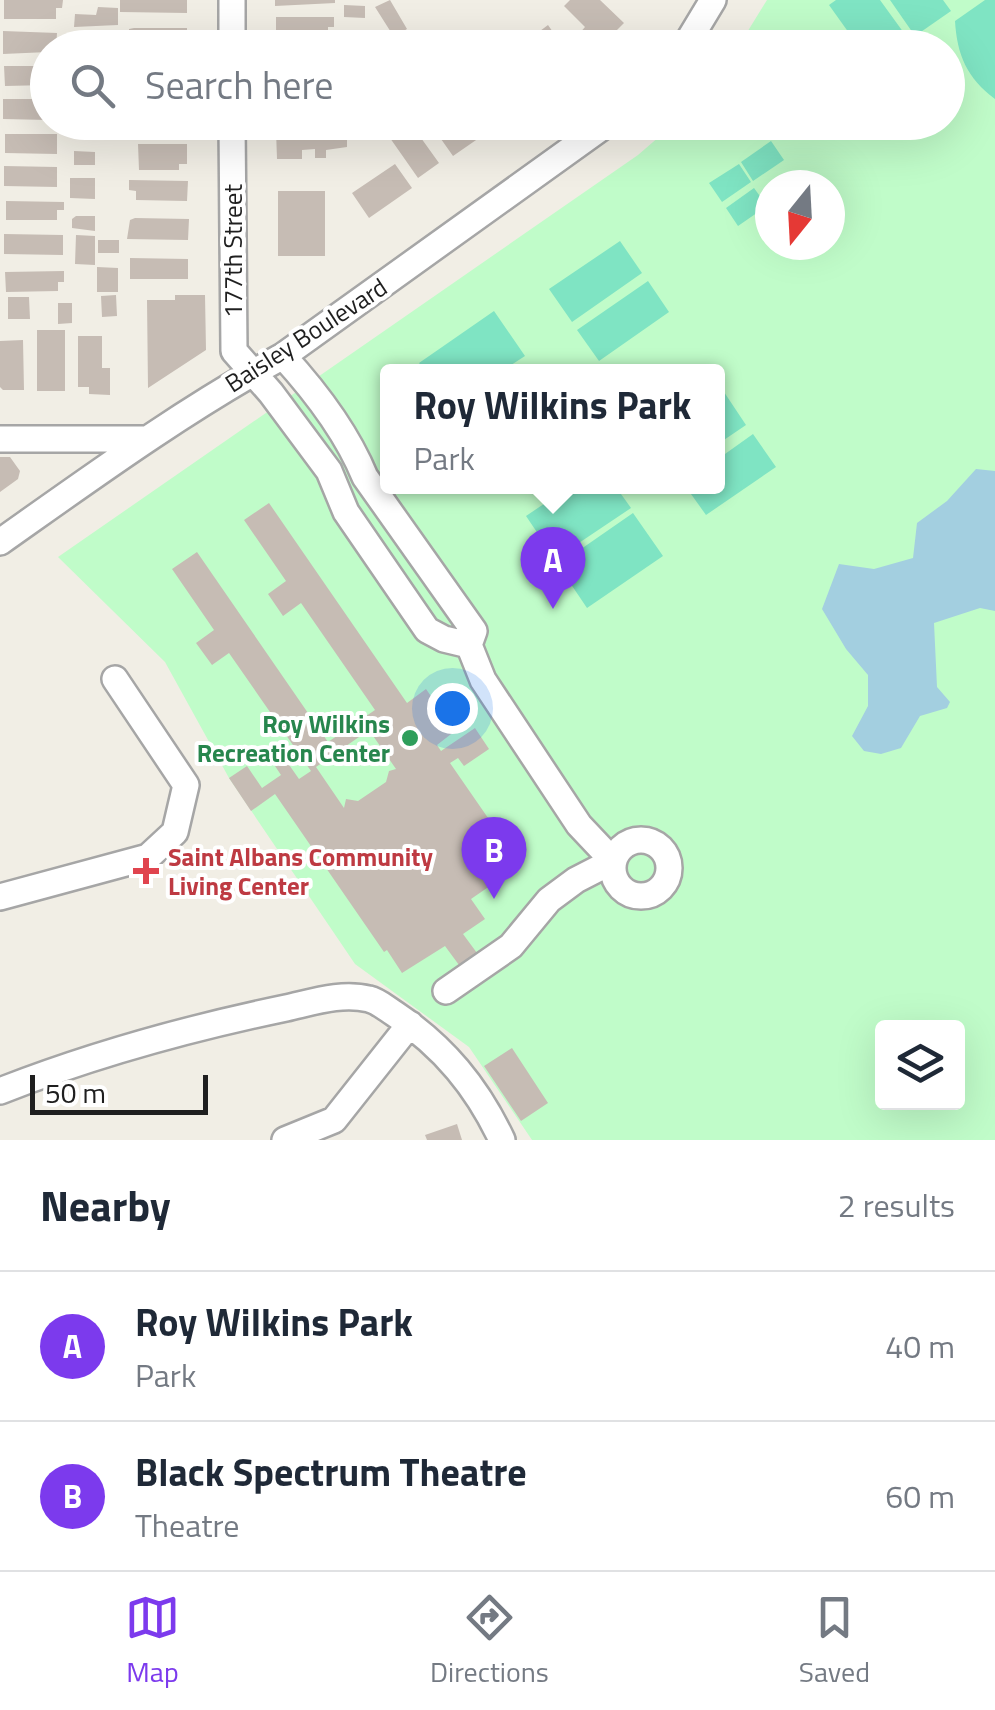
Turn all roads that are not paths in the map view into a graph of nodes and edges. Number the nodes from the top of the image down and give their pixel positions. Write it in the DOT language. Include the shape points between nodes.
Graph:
graph roads {
  1 [pos="232,0"];
  2 [pos="713,0"];
  3 [pos="232,30"];
  4 [pos="695,30"];
  5 [pos="232,140"];
  6 [pos="584,140"];
  7 [pos="283,356"];
  8 [pos="254,372"];
  9 [pos="0,439"];
  10 [pos="146,439"];
  11 [pos="355,453"];
  12 [pos="329,471"];
  13 [pos="0,542"];
  14 [pos="469,645"];
  15 [pos="115,679"];
  16 [pos="0,897"];
  17 [pos="446,991"];
  18 [pos="410,1024"];
  19 [pos="0,1091"];
  20 [pos="285,1140"];
  21 [pos="502,1140"];
  1 -- 3 [label="street"];
  2 -- 4 [label="street"];
  5 -- 8 [label="street, 177th Street" via="234,351"];
  6 -- 7 [label="street, Baisley Boulevard"];
  7 -- 8 [label="street, Baisley Boulevard"];
  7 -- 11 [label="street"];
  8 -- 10 [label="street, Baisley Boulevard"];
  8 -- 12 [label="street, 177th Street"];
  9 -- 10 [label="street"];
  10 -- 13 [label="street, Baisley Boulevard"];
  11 -- 12 [label="street"];
  11 -- 14 [label="street" via="365,477 474,631"];
  12 -- 14 [label="street, 177th Street" via="346,512 428,630"];
  14 -- 17 [label="street" via="483,680 579,825 614,861 549,900 511,946"];
  15 -- 16 [label="street" via="186,785 174,832 148,857"];
  18 -- 19 [label="street" via="372,999 346,996 245,1016"];
  18 -- 20 [label="street" via="334,1120"];
  18 -- 21 [label="street" via="455,1062"];
}
